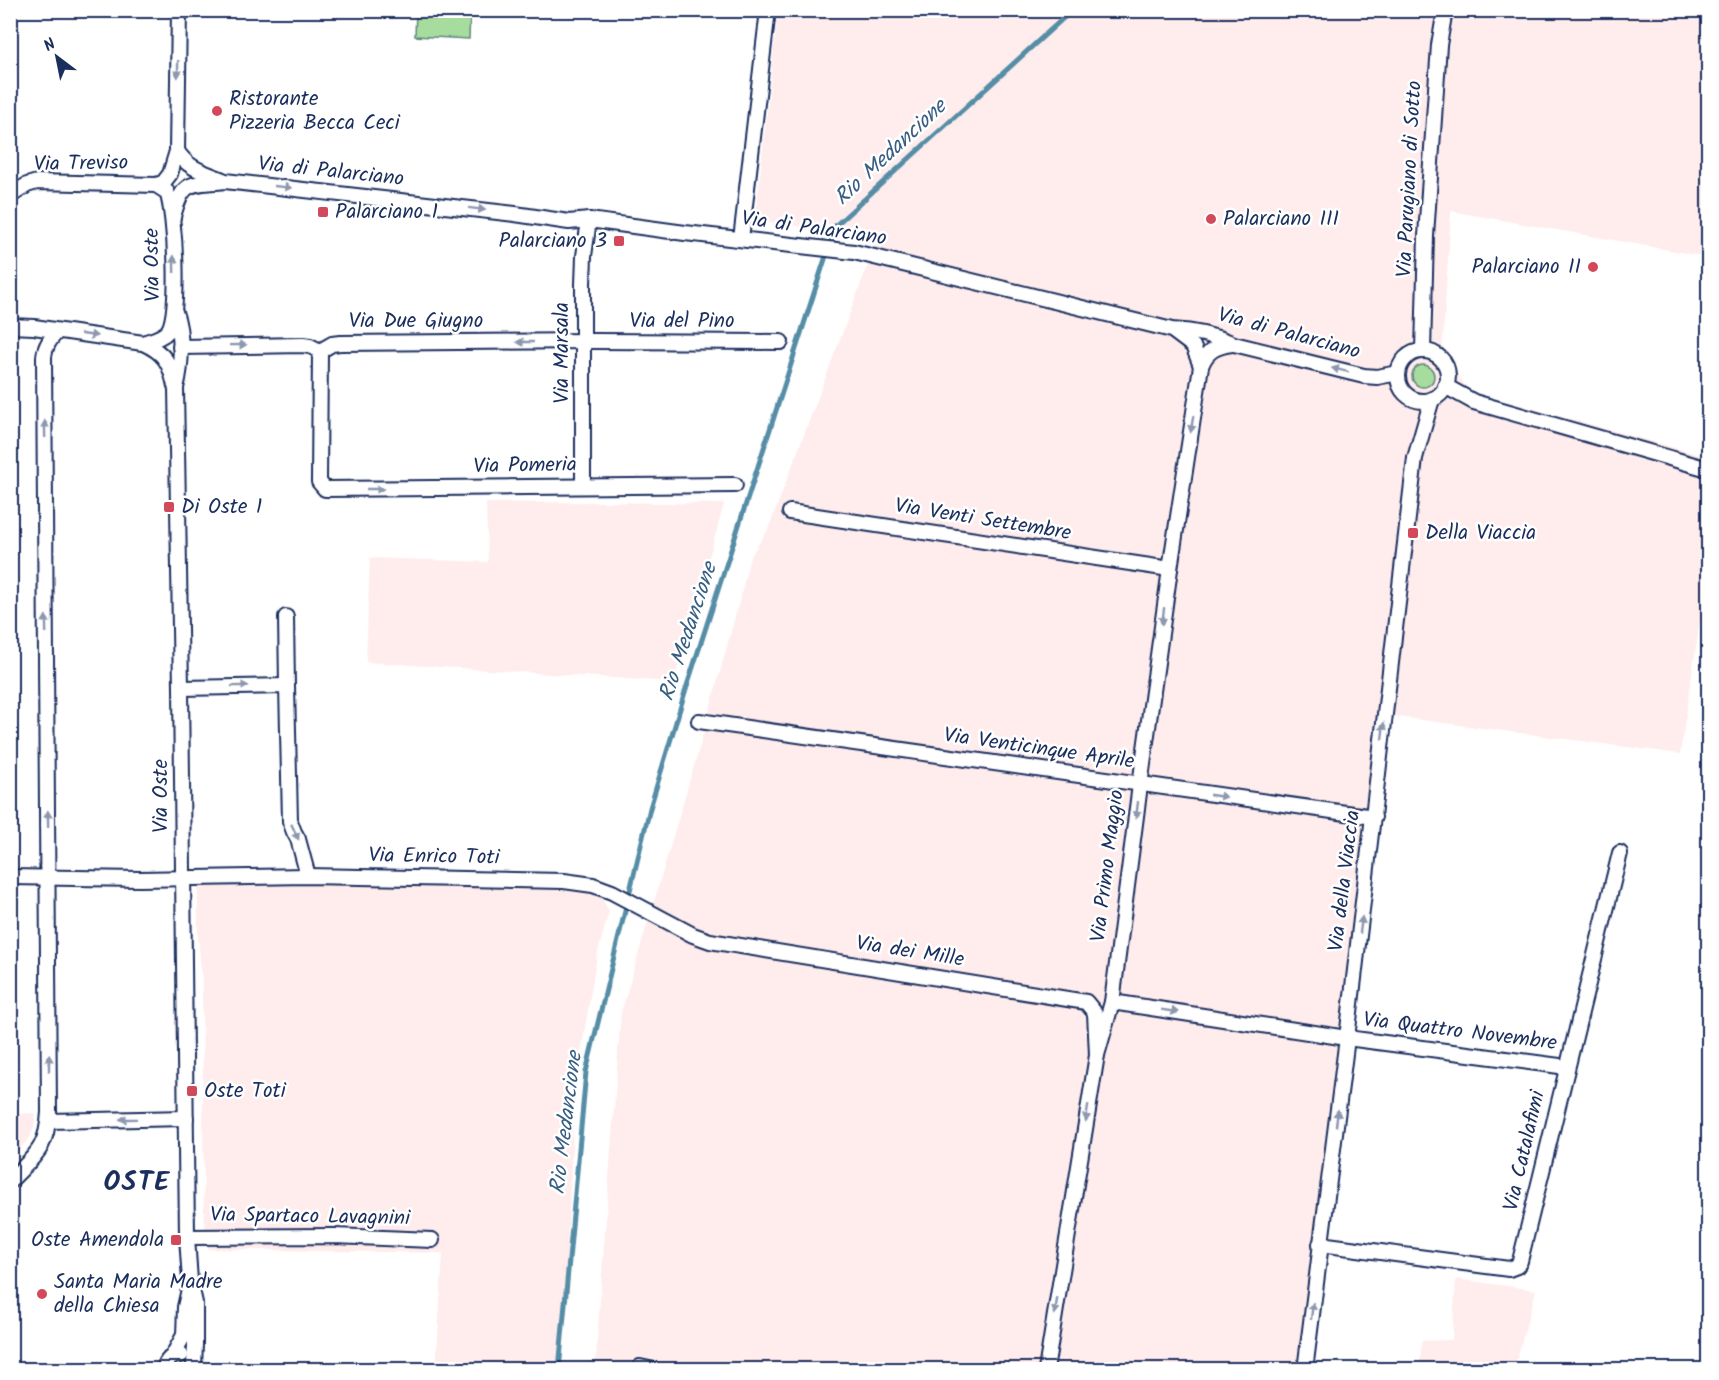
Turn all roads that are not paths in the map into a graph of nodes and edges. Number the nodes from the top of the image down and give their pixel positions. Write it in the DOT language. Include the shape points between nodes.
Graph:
graph roads {
  1 [pos="179,10"];
  2 [pos="768,10"];
  3 [pos="1445,10"];
  4 [pos="177,151"];
  5 [pos="225,181"];
  6 [pos="156,185"];
  7 [pos="180,194"];
  8 [pos="10,196"];
  9 [pos="173,217"];
  10 [pos="589,220"];
  11 [pos="741,238"];
  12 [pos="175,312"];
  13 [pos="10,320"];
  14 [pos="10,326"];
  15 [pos="34,327"];
  16 [pos="1172,330"];
  17 [pos="58,331"];
  18 [pos="584,341"];
  19 [pos="781,342"];
  20 [pos="143,343"];
  21 [pos="1234,344"];
  22 [pos="180,347"];
  23 [pos="320,351"];
  24 [pos="1423,351"];
  25 [pos="1201,366"];
  26 [pos="1398,373"];
  27 [pos="1445,386"];
  28 [pos="176,388"];
  29 [pos="1432,399"];
  30 [pos="1708,469"];
  31 [pos="735,484"];
  32 [pos="583,486"];
  33 [pos="790,512"];
  34 [pos="1170,569"];
  35 [pos="286,617"];
  36 [pos="287,686"];
  37 [pos="181,688"];
  38 [pos="699,721"];
  39 [pos="1140,785"];
  40 [pos="1374,817"];
  41 [pos="1620,853"];
  42 [pos="308,876"];
  43 [pos="10,877"];
  44 [pos="48,877"];
  45 [pos="183,878"];
  46 [pos="674,926"];
  47 [pos="1113,1002"];
  48 [pos="1347,1038"];
  49 [pos="1097,1055"];
  50 [pos="1567,1066"];
  51 [pos="186,1118"];
  52 [pos="49,1121"];
  53 [pos="10,1181"];
  54 [pos="187,1237"];
  55 [pos="432,1240"];
  56 [pos="1320,1244"];
  57 [pos="190,1281"];
  58 [pos="172,1357"];
  59 [pos="194,1368"];
  60 [pos="164,1370"];
  61 [pos="1046,1370"];
  62 [pos="1305,1370"];
  1 -- 4 [label="street, one-way"];
  2 -- 11 [label="street"];
  3 -- 24 [label="street, Via Parugiano di Sotto" via="1439,45 1426,236"];
  4 -- 5 [label="street" via="190,166"];
  4 -- 6 [label="street" via="170,174"];
  5 -- 7 [label="street, Via di Palarciano" via="188,186"];
  5 -- 10 [label="street, Via di Palarciano, one-way" via="569,222"];
  6 -- 8 [label="street, Via Treviso" via="37,182"];
  6 -- 9 [label="street, Via Oste" via="167,192"];
  7 -- 9 [label="street, Via Oste"];
  12 -- 9 [label="street, Via Oste, one-way"];
  10 -- 11 [label="street, Via di Palarciano"];
  10 -- 18 [label="street, Via Marsala" via="584,256"];
  11 -- 16 [label="street, Via di Palarciano" via="854,252"];
  12 -- 20 [label="street, Via Oste" via="167,332"];
  12 -- 22 [label="street, Via Oste"];
  13 -- 15 [label="street"];
  14 -- 15 [label="street"];
  15 -- 17 [label="street"];
  16 -- 21 [label="street, Via di Palarciano" via="1193,331"];
  16 -- 25 [label="street" via="1193,346"];
  17 -- 20 [label="street, one-way"];
  44 -- 17 [label="street, one-way" via="44,357"];
  18 -- 19 [label="street, Via del Pino"];
  18 -- 23 [label="street, Via Due Giugno, one-way" via="340,343"];
  18 -- 32 [label="street, Via Marsala"];
  20 -- 28 [label="street" via="166,359"];
  21 -- 25 [label="street" via="1210,351"];
  26 -- 21 [label="street, Via di Palarciano, one-way" via="1364,376"];
  22 -- 23 [label="street, Via Due Giugno, one-way" via="303,345"];
  22 -- 28 [label="street, Via Oste"];
  23 -- 32 [label="street, Via Pomeria, one-way" via="319,482 326,489"];
  24 -- 26 [label="street" via="1404,359"];
  24 -- 27 [label="street" via="1444,362 1448,378"];
  25 -- 34 [label="street, Via Primo Maggio, one-way"];
  26 -- 29 [label="street" via="1401,389 1407,396 1423,401"];
  27 -- 29 [label="street"];
  27 -- 30 [label="street" via="1474,402"];
  28 -- 37 [label="street, Via Oste"];
  40 -- 29 [label="street, Via della Viaccia, one-way" via="1415,458"];
  31 -- 32 [label="street, Via Pomeria"];
  33 -- 34 [label="street, Via Venti Settembre"];
  34 -- 39 [label="street, Via Primo Maggio, one-way"];
  35 -- 36 [label="street"];
  37 -- 36 [label="street, one-way"];
  36 -- 42 [label="street, one-way" via="290,821"];
  37 -- 45 [label="street, Via Oste"];
  38 -- 39 [label="street, Via Venticinque Aprile"];
  39 -- 40 [label="street, Via Venticinque Aprile, one-way"];
  39 -- 47 [label="street, Via Primo Maggio, one-way"];
  48 -- 40 [label="street, Via della Viaccia, one-way"];
  41 -- 50 [label="street, Via Catalafimi"];
  42 -- 45 [label="street, Via Enrico Toti"];
  42 -- 46 [label="street, Via Enrico Toti" via="564,881 612,892"];
  43 -- 44 [label="street, Via Enrico Toti"];
  44 -- 45 [label="street, Via Enrico Toti"];
  52 -- 44 [label="street, one-way"];
  45 -- 51 [label="street, Via Oste"];
  46 -- 49 [label="street, Via dei Mille" via="710,941 1086,1002 1095,1013"];
  47 -- 48 [label="street, one-way"];
  47 -- 49 [label="street, Via Primo Maggio"];
  48 -- 50 [label="street, Via Quattro Novembre"];
  56 -- 48 [label="street, Via della Viaccia, one-way"];
  49 -- 61 [label="street, Via Primo Maggio, one-way"];
  50 -- 56 [label="street, Via Catalafimi" via="1517,1266 1509,1269"];
  51 -- 52 [label="street, one-way"];
  51 -- 54 [label="street, Via Oste"];
  52 -- 53 [label="street" via="42,1148"];
  54 -- 55 [label="street, Via Spartaco Lavagnini"];
  54 -- 57 [label="street, Via Oste"];
  62 -- 56 [label="street, Via della Viaccia, one-way"];
  57 -- 58 [label="street, Via Oste" via="184,1335"];
  57 -- 59 [label="street, Via Oste" via="195,1303"];
  58 -- 59 [label="street" via="189,1358"];
  58 -- 60 [label="street, Via Oste"];
}
